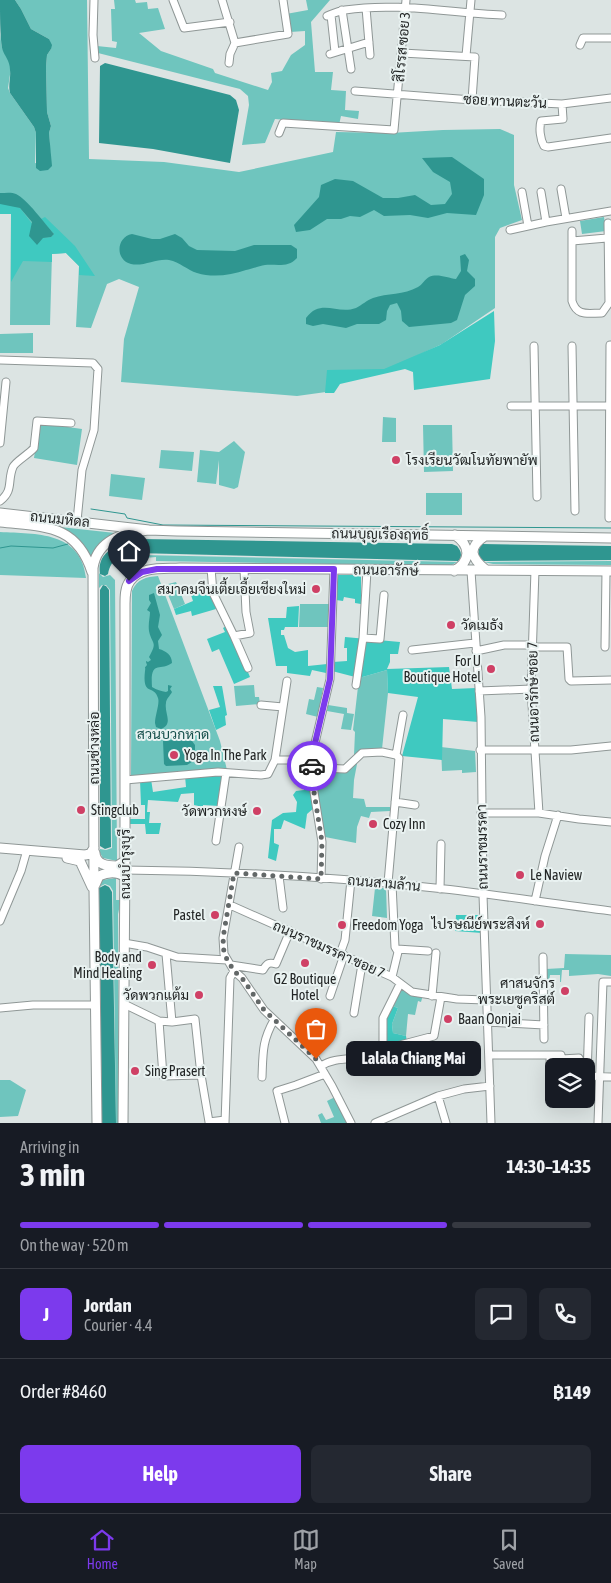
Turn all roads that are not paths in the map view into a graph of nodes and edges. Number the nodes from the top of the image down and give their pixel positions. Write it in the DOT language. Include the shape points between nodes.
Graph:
graph roads {
  1 [pos="94,0"];
  2 [pos="173,0"];
  3 [pos="222,0"];
  4 [pos="283,0"];
  5 [pos="406,0"];
  6 [pos="471,0"];
  7 [pos="366,8"];
  8 [pos="406,8"];
  9 [pos="342,10"];
  10 [pos="470,14"];
  11 [pos="502,15"];
  12 [pos="230,22"];
  13 [pos="611,38"];
  14 [pos="369,42"];
  15 [pos="235,43"];
  16 [pos="580,45"];
  17 [pos="348,48"];
  18 [pos="402,53"];
  19 [pos="370,55"];
  20 [pos="466,56"];
  21 [pos="95,58"];
  22 [pos="229,63"];
  23 [pos="351,70"];
  24 [pos="355,91"];
  25 [pos="398,94"];
  26 [pos="611,98"];
  27 [pos="472,100"];
  28 [pos="562,104"];
  29 [pos="280,133"];
  30 [pos="611,138"];
  31 [pos="561,189"];
  32 [pos="522,192"];
  33 [pos="541,192"];
  34 [pos="611,211"];
  35 [pos="566,218"];
  36 [pos="546,222"];
  37 [pos="608,223"];
  38 [pos="528,226"];
  39 [pos="510,230"];
  40 [pos="572,231"];
  41 [pos="607,238"];
  42 [pos="572,241"];
  43 [pos="610,303"];
  44 [pos="610,345"];
  45 [pos="534,346"];
  46 [pos="572,346"];
  47 [pos="0,360"];
  48 [pos="6,382"];
  49 [pos="2,401"];
  50 [pos="573,405"];
  51 [pos="511,406"];
  52 [pos="535,406"];
  53 [pos="611,406"];
  54 [pos="71,423"];
  55 [pos="0,443"];
  56 [pos="537,497"];
  57 [pos="0,500"];
  58 [pos="574,511"];
  59 [pos="0,513"];
  60 [pos="609,518"];
  61 [pos="77,521"];
  62 [pos="0,522"];
  63 [pos="149,530"];
  64 [pos="455,535"];
  65 [pos="485,536"];
  66 [pos="611,538"];
  67 [pos="211,568"];
  68 [pos="244,568"];
  69 [pos="334,569"];
  70 [pos="367,570"];
  71 [pos="486,570"];
  72 [pos="535,570"];
  73 [pos="454,571"];
  74 [pos="471,571"];
  75 [pos="608,571"];
  76 [pos="93,577"];
  77 [pos="384,594"];
  78 [pos="124,604"];
  79 [pos="234,636"];
  80 [pos="363,638"];
  81 [pos="532,646"];
  82 [pos="475,647"];
  83 [pos="605,647"];
  84 [pos="412,650"];
  85 [pos="248,668"];
  86 [pos="611,680"];
  87 [pos="287,681"];
  88 [pos="356,685"];
  89 [pos="531,689"];
  90 [pos="480,691"];
  91 [pos="261,705"];
  92 [pos="283,707"];
  93 [pos="403,715"];
  94 [pos="611,746"];
  95 [pos="480,750"];
  96 [pos="534,750"];
  97 [pos="396,755"];
  98 [pos="275,760"];
  99 [pos="311,760"];
  100 [pos="226,773"];
  101 [pos="125,780"];
  102 [pos="395,802"];
  103 [pos="415,805"];
  104 [pos="481,813"];
  105 [pos="539,813"];
  106 [pos="558,815"];
  107 [pos="611,822"];
  108 [pos="216,841"];
  109 [pos="441,844"];
  110 [pos="239,847"];
  111 [pos="0,848"];
  112 [pos="94,848"];
  113 [pos="27,850"];
  114 [pos="43,851"];
  115 [pos="125,869"];
  116 [pos="234,873"];
  117 [pos="279,876"];
  118 [pos="321,879"];
  119 [pos="351,880"];
  120 [pos="390,884"];
  121 [pos="440,889"];
  122 [pos="94,890"];
  123 [pos="483,894"];
  124 [pos="535,902"];
  125 [pos="230,905"];
  126 [pos="283,908"];
  127 [pos="611,911"];
  128 [pos="0,921"];
  129 [pos="290,932"];
  130 [pos="124,943"];
  131 [pos="397,949"];
  132 [pos="428,951"];
  133 [pos="436,953"];
  134 [pos="166,954"];
  135 [pos="342,955"];
  136 [pos="543,957"];
  137 [pos="362,964"];
  138 [pos="231,965"];
  139 [pos="392,976"];
  140 [pos="611,982"];
  141 [pos="400,984"];
  142 [pos="330,996"];
  143 [pos="432,996"];
  144 [pos="441,997"];
  145 [pos="486,1000"];
  146 [pos="124,1004"];
  147 [pos="95,1005"];
  148 [pos="0,1008"];
  149 [pos="354,1013"];
  150 [pos="588,1017"];
  151 [pos="274,1020"];
  152 [pos="159,1021"];
  153 [pos="172,1022"];
  154 [pos="487,1022"];
  155 [pos="544,1025"];
  156 [pos="544,1039"];
  157 [pos="381,1050"];
  158 [pos="488,1055"];
  159 [pos="561,1058"];
  160 [pos="587,1058"];
  161 [pos="321,1066"];
  162 [pos="325,1074"];
  163 [pos="201,1075"];
  164 [pos="595,1076"];
  165 [pos="600,1076"];
  166 [pos="611,1076"];
  167 [pos="262,1077"];
  168 [pos="490,1086"];
  169 [pos="438,1096"];
  170 [pos="225,1122"];
  171 [pos="97,1123"];
  172 [pos="124,1123"];
  173 [pos="286,1123"];
  174 [pos="351,1123"];
  175 [pos="375,1123"];
  176 [pos="446,1123"];
  177 [pos="491,1123"];
  178 [pos="598,1123"];
  1 -- 21 [label="street"];
  2 -- 12 [label="street" via="184,28"];
  3 -- 12 [label="street"];
  4 -- 15 [label="street" via="288,34"];
  5 -- 8 [label="street, สิโรรส ซอย 3"];
  6 -- 10 [label="street"];
  7 -- 8 [label="street"];
  7 -- 9 [label="street"];
  7 -- 14 [label="street"];
  8 -- 10 [label="street"];
  8 -- 18 [label="street, สิโรรส ซอย 3"];
  9 -- 17 [label="street"];
  9 -- 17 [label="street" via="329,16 333,53"];
  10 -- 11 [label="street"];
  10 -- 20 [label="street"];
  12 -- 15 [label="street"];
  13 -- 16 [label="street" via="583,38"];
  14 -- 17 [label="street"];
  14 -- 19 [label="street"];
  15 -- 22 [label="street"];
  17 -- 23 [label="street"];
  18 -- 20 [label="street"];
  18 -- 25 [label="street, สิโรรส ซอย 3"];
  20 -- 27 [label="street" via="475,57"];
  24 -- 25 [label="street, ซอย ทานตะวัน"];
  25 -- 27 [label="street, ซอย ทานตะวัน"];
  25 -- 29 [label="street, สิโรรส ซอย 3" via="394,130 283,123"];
  26 -- 28 [label="street, ซอย ทานตะวัน"];
  27 -- 28 [label="street, ซอย ทานตะวัน"];
  28 -- 30 [label="street" via="563,119 541,121 544,146"];
  31 -- 35 [label="street"];
  32 -- 38 [label="street"];
  33 -- 36 [label="street"];
  34 -- 35 [label="street"];
  35 -- 36 [label="street"];
  36 -- 38 [label="street"];
  37 -- 41 [label="street"];
  38 -- 39 [label="street"];
  40 -- 42 [label="street"];
  41 -- 42 [label="street"];
  41 -- 43 [label="street"];
  42 -- 43 [label="street" via="574,308 582,313 602,313"];
  44 -- 53 [label="street"];
  45 -- 52 [label="street"];
  46 -- 50 [label="street"];
  47 -- 61 [label="street" via="93,363 98,369 94,430 82,470"];
  48 -- 49 [label="street"];
  49 -- 55 [label="street"];
  50 -- 52 [label="street"];
  50 -- 53 [label="street"];
  50 -- 58 [label="street"];
  51 -- 52 [label="street"];
  52 -- 56 [label="street"];
  53 -- 60 [label="street"];
  54 -- 57 [label="street" via="37,421 34,448 13,466 10,486 6,496"];
  59 -- 61 [label="main road, ถนนมหิดล"];
  61 -- 63 [label="main road, ถนนมหิดล"];
  62 -- 76 [label="main road, ถนนมหิดล" via="58,530 86,556"];
  63 -- 64 [label="main road, ถนนบุญเรืองฤทธิ์"];
  63 -- 76 [label="main road, ถนนช่างหล่อ" via="123,534 105,544 94,561"];
  64 -- 65 [label="main road, ถนนบุญเรืองฤทธิ์"];
  64 -- 73 [label="main road" via="465,544 467,556 460,568"];
  65 -- 66 [label="main road, ถนนบุญเรืองฤทธิ์"];
  65 -- 71 [label="main road" via="476,543 473,556"];
  67 -- 68 [label="main road, ถนนอารักษ์"];
  67 -- 78 [label="main road, ถนนอารักษ์" via="142,572 129,581"];
  67 -- 79 [label="street" via="213,593"];
  68 -- 69 [label="main road, ถนนอารักษ์"];
  68 -- 79 [label="street" via="250,633"];
  69 -- 70 [label="main road, ถนนอารักษ์"];
  69 -- 99 [label="street" via="330,679"];
  70 -- 73 [label="main road, ถนนอารักษ์"];
  70 -- 80 [label="street"];
  71 -- 72 [label="main road, ถนนอารักษ์"];
  71 -- 74 [label="main road, ถนนอารักษ์"];
  72 -- 75 [label="main road, ถนนอารักษ์"];
  72 -- 81 [label="street, ถนนอารักษ์ ซอย 7"];
  73 -- 74 [label="main road, ถนนอารักษ์"];
  74 -- 82 [label="street, ถนนราชมรรคา"];
  75 -- 83 [label="street"];
  76 -- 112 [label="main road, ถนนช่างหล่อ"];
  77 -- 80 [label="street" via="380,639"];
  78 -- 101 [label="main road, ถนนบำรุงบุรี"];
  79 -- 85 [label="street"];
  80 -- 88 [label="street"];
  81 -- 82 [label="street"];
  81 -- 86 [label="street" via="566,647 571,681"];
  81 -- 89 [label="street, ถนนอารักษ์ ซอย 7"];
  82 -- 84 [label="street"];
  82 -- 90 [label="street, ถนนราชมรรคา"];
  87 -- 92 [label="street"];
  89 -- 90 [label="street"];
  89 -- 96 [label="street, ถนนอารักษ์ ซอย 7"];
  90 -- 95 [label="street, ถนนราชมรรคา"];
  91 -- 92 [label="street"];
  92 -- 98 [label="street"];
  93 -- 97 [label="street"];
  94 -- 96 [label="street"];
  95 -- 96 [label="street"];
  95 -- 104 [label="street, ถนนราชมรรคา"];
  96 -- 105 [label="street, ถนนอารักษ์ ซอย 7"];
  97 -- 99 [label="street" via="362,753 345,769 319,768"];
  97 -- 102 [label="street"];
  98 -- 99 [label="street"];
  98 -- 100 [label="street" via="268,774"];
  99 -- 118 [label="street" via="322,842"];
  100 -- 101 [label="street"];
  100 -- 108 [label="street"];
  101 -- 115 [label="main road, ถนนบำรุงบุรี"];
  102 -- 103 [label="street"];
  102 -- 120 [label="street"];
  104 -- 105 [label="street"];
  104 -- 123 [label="street, ถนนราชมรรคา"];
  105 -- 106 [label="street"];
  106 -- 107 [label="street"];
  106 -- 124 [label="street"];
  109 -- 121 [label="street"];
  110 -- 116 [label="street"];
  111 -- 113 [label="main road"];
  112 -- 114 [label="main road" via="85,855"];
  112 -- 115 [label="main road" via="99,862"];
  112 -- 122 [label="main road, ถนนช่างหล่อ"];
  113 -- 114 [label="main road"];
  113 -- 128 [label="street"];
  114 -- 122 [label="main road" via="80,861"];
  115 -- 116 [label="street, ถนนสามล้าน"];
  115 -- 122 [label="main road" via="99,876"];
  115 -- 130 [label="main road, ถนนบำรุงบุรี"];
  116 -- 117 [label="street, ถนนสามล้าน"];
  116 -- 125 [label="street"];
  117 -- 118 [label="street, ถนนสามล้าน"];
  117 -- 126 [label="street"];
  118 -- 119 [label="street, ถนนสามล้าน"];
  119 -- 120 [label="street, ถนนสามล้าน"];
  119 -- 135 [label="street"];
  120 -- 121 [label="street, ถนนสามล้าน"];
  120 -- 131 [label="street"];
  121 -- 123 [label="street, ถนนสามล้าน"];
  122 -- 147 [label="main road, ถนนช่างหล่อ"];
  123 -- 124 [label="street, ถนนสามล้าน"];
  123 -- 145 [label="street, ถนนราชมรรคา"];
  124 -- 127 [label="street, ถนนสามล้าน"];
  125 -- 129 [label="street, ถนนราชมรรคา ซอย 7"];
  125 -- 138 [label="street" via="223,938 224,954"];
  129 -- 135 [label="street, ถนนราชมรรคา ซอย 7"];
  129 -- 138 [label="street" via="276,964 269,962 263,970"];
  130 -- 134 [label="street"];
  130 -- 146 [label="main road, ถนนบำรุงบุรี"];
  131 -- 132 [label="street"];
  131 -- 139 [label="street"];
  133 -- 143 [label="street"];
  134 -- 138 [label="street"];
  134 -- 153 [label="street"];
  135 -- 137 [label="street, ถนนราชมรรคา ซอย 7"];
  135 -- 142 [label="street"];
  136 -- 155 [label="street"];
  137 -- 139 [label="street, ถนนราชมรรคา ซอย 7"];
  137 -- 149 [label="street"];
  138 -- 151 [label="street"];
  138 -- 170 [label="street"];
  139 -- 141 [label="street, ถนนราชมรรคา ซอย 7"];
  140 -- 165 [label="street" via="603,982"];
  141 -- 143 [label="street, ถนนราชมรรคา ซอย 7" via="412,992"];
  141 -- 157 [label="street" via="383,1018"];
  143 -- 144 [label="street, ถนนราชมรรคา ซอย 7"];
  144 -- 145 [label="street, ถนนราชมรรคา ซอย 7"];
  144 -- 157 [label="street" via="434,1036"];
  145 -- 154 [label="street, ถนนราชมรรคา"];
  146 -- 152 [label="street"];
  146 -- 172 [label="main road, ถนนบำรุงบุรี"];
  147 -- 148 [label="street"];
  147 -- 171 [label="main road, ถนนช่างหล่อ"];
  150 -- 160 [label="street"];
  151 -- 161 [label="street"];
  151 -- 167 [label="street" via="263,1046"];
  152 -- 153 [label="street"];
  152 -- 163 [label="street" via="163,1076"];
  153 -- 163 [label="street" via="195,1019"];
  154 -- 155 [label="street"];
  154 -- 158 [label="street, ถนนราชมรรคา"];
  155 -- 156 [label="street"];
  157 -- 161 [label="street" via="367,1057 332,1061"];
  158 -- 159 [label="street" via="560,1055"];
  158 -- 168 [label="street, ถนนราชมรรคา"];
  161 -- 162 [label="street"];
  162 -- 173 [label="street" via="276,1091"];
  162 -- 174 [label="street"];
  163 -- 170 [label="street" via="209,1122"];
  164 -- 165 [label="street"];
  165 -- 166 [label="street"];
  165 -- 178 [label="street"];
  168 -- 169 [label="street"];
  168 -- 177 [label="street, ถนนราชมรรคา"];
  169 -- 175 [label="street"];
  169 -- 176 [label="street"];
}
